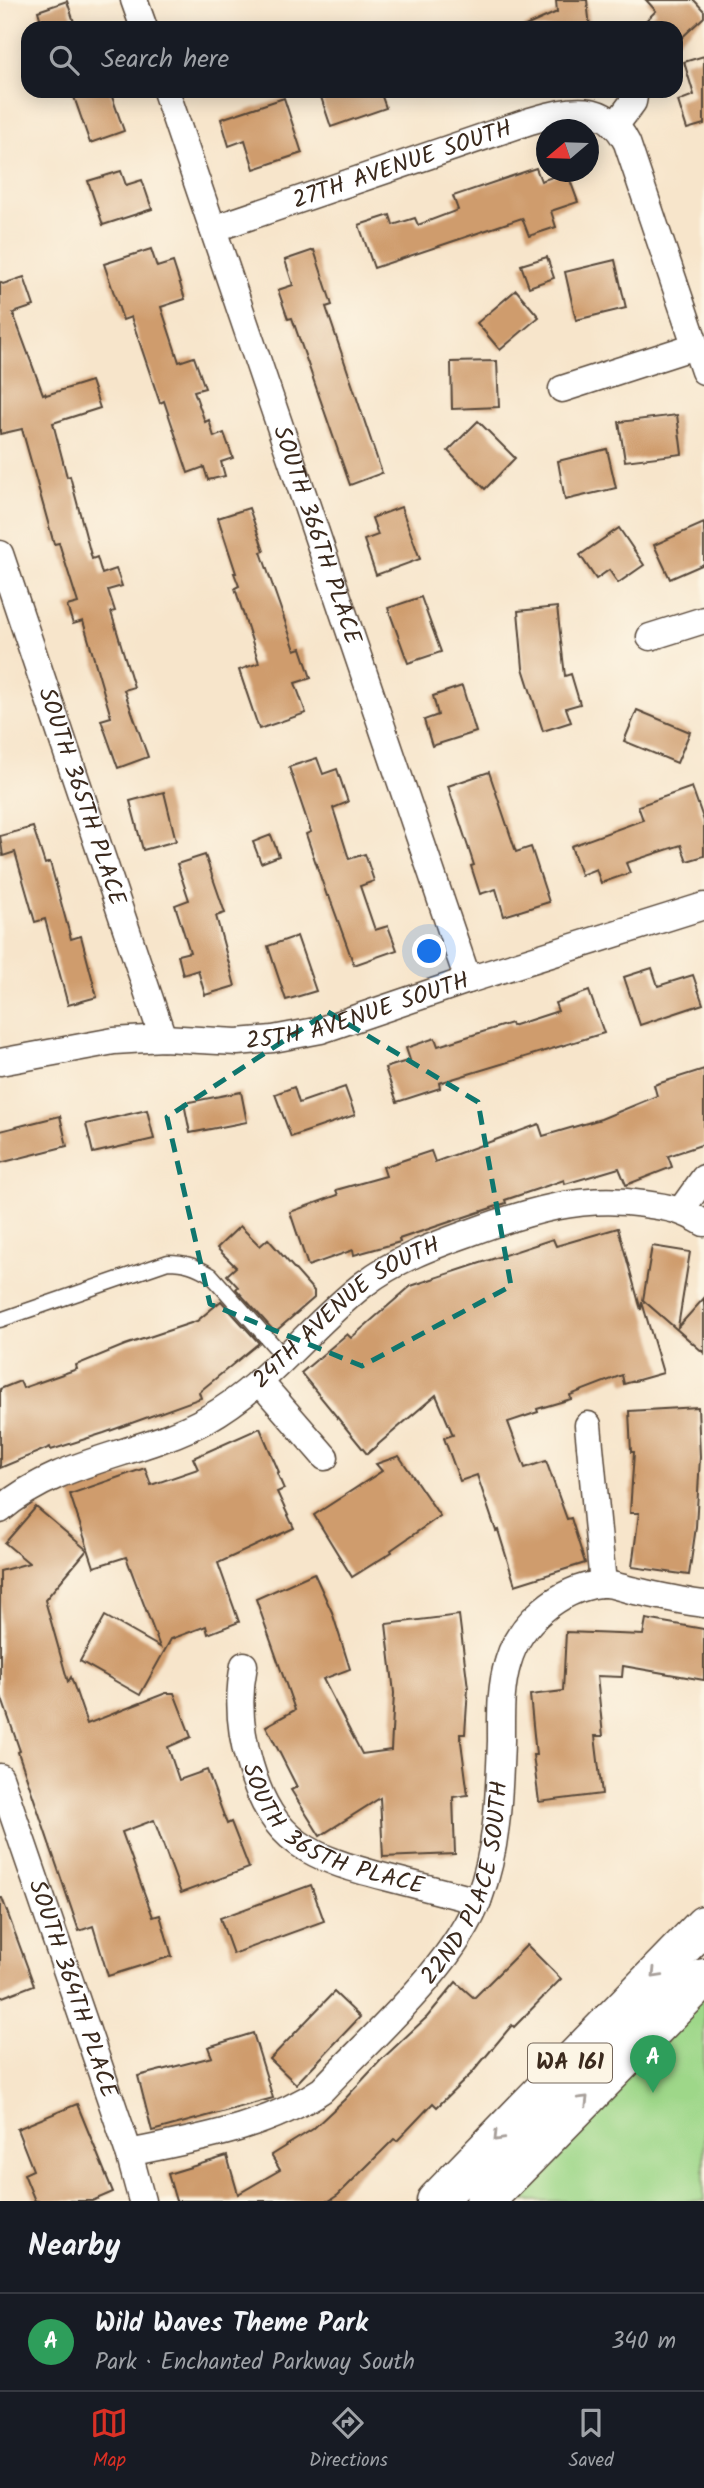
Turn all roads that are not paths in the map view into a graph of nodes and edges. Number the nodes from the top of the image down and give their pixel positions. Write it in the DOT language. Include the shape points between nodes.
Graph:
graph roads {
  1 [pos="134,0"];
  2 [pos="142,21"];
  3 [pos="168,98"];
  4 [pos="634,98"];
  5 [pos="594,110"];
  6 [pos="213,229"];
  7 [pos="695,346"];
  8 [pos="704,372"];
  9 [pos="562,389"];
  10 [pos="0,554"];
  11 [pos="704,620"];
  12 [pos="650,637"];
  13 [pos="704,906"];
  14 [pos="468,980"];
  15 [pos="163,1038"];
  16 [pos="0,1062"];
  17 [pos="704,1178"];
  18 [pos="681,1210"];
  19 [pos="704,1223"];
  20 [pos="0,1320"];
  21 [pos="284,1356"];
  22 [pos="259,1381"];
  23 [pos="587,1425"];
  24 [pos="325,1457"];
  25 [pos="0,1510"];
  26 [pos="603,1584"];
  27 [pos="704,1604"];
  28 [pos="244,1665"];
  29 [pos="0,1777"];
  30 [pos="478,1901"];
  31 [pos="704,1925"];
  32 [pos="704,1978"];
  33 [pos="129,2153"];
  34 [pos="142,2201"];
  35 [pos="436,2201"];
  36 [pos="485,2201"];
  1 -- 2 [label="street"];
  3 -- 6 [label="street, SOUTH 366TH PLACE"];
  4 -- 5 [label="street" via="633,102"];
  5 -- 6 [label="street, 27TH AVENUE SOUTH" via="530,121"];
  5 -- 7 [label="street" via="629,148"];
  6 -- 14 [label="street, SOUTH 366TH PLACE"];
  7 -- 8 [label="street"];
  7 -- 9 [label="street"];
  10 -- 15 [label="street, SOUTH 365TH PLACE"];
  11 -- 12 [label="street"];
  13 -- 14 [label="street, 25TH AVENUE SOUTH"];
  14 -- 15 [label="street, 25TH AVENUE SOUTH" via="321,1030 237,1042"];
  15 -- 16 [label="street, 25TH AVENUE SOUTH" via="92,1044"];
  17 -- 18 [label="street"];
  18 -- 19 [label="street"];
  18 -- 21 [label="street, 24TH AVENUE SOUTH" via="625,1201 577,1202 458,1236 376,1275"];
  20 -- 21 [label="lane" via="168,1262 181,1262 211,1275"];
  21 -- 22 [label="street, 24TH AVENUE SOUTH"];
  22 -- 24 [label="street"];
  22 -- 25 [label="street, 24TH AVENUE SOUTH" via="206,1419 54,1475"];
  23 -- 26 [label="street"];
  26 -- 27 [label="street, 22ND PLACE SOUTH"];
  26 -- 30 [label="street, 22ND PLACE SOUTH" via="583,1588 549,1606 513,1647 502,1704 492,1856"];
  28 -- 30 [label="street, SOUTH 365TH PLACE" via="239,1706 245,1746 258,1789 283,1830 302,1847 328,1860"];
  29 -- 33 [label="street, SOUTH 364TH PLACE"];
  30 -- 33 [label="street, 22ND PLACE SOUTH" via="429,1978 322,2090 251,2123"];
  31 -- 35 [label="main road, WA 161, one-way"];
  36 -- 32 [label="main road, WA 161, one-way"];
  33 -- 34 [label="street, SOUTH 364TH PLACE"];
}
